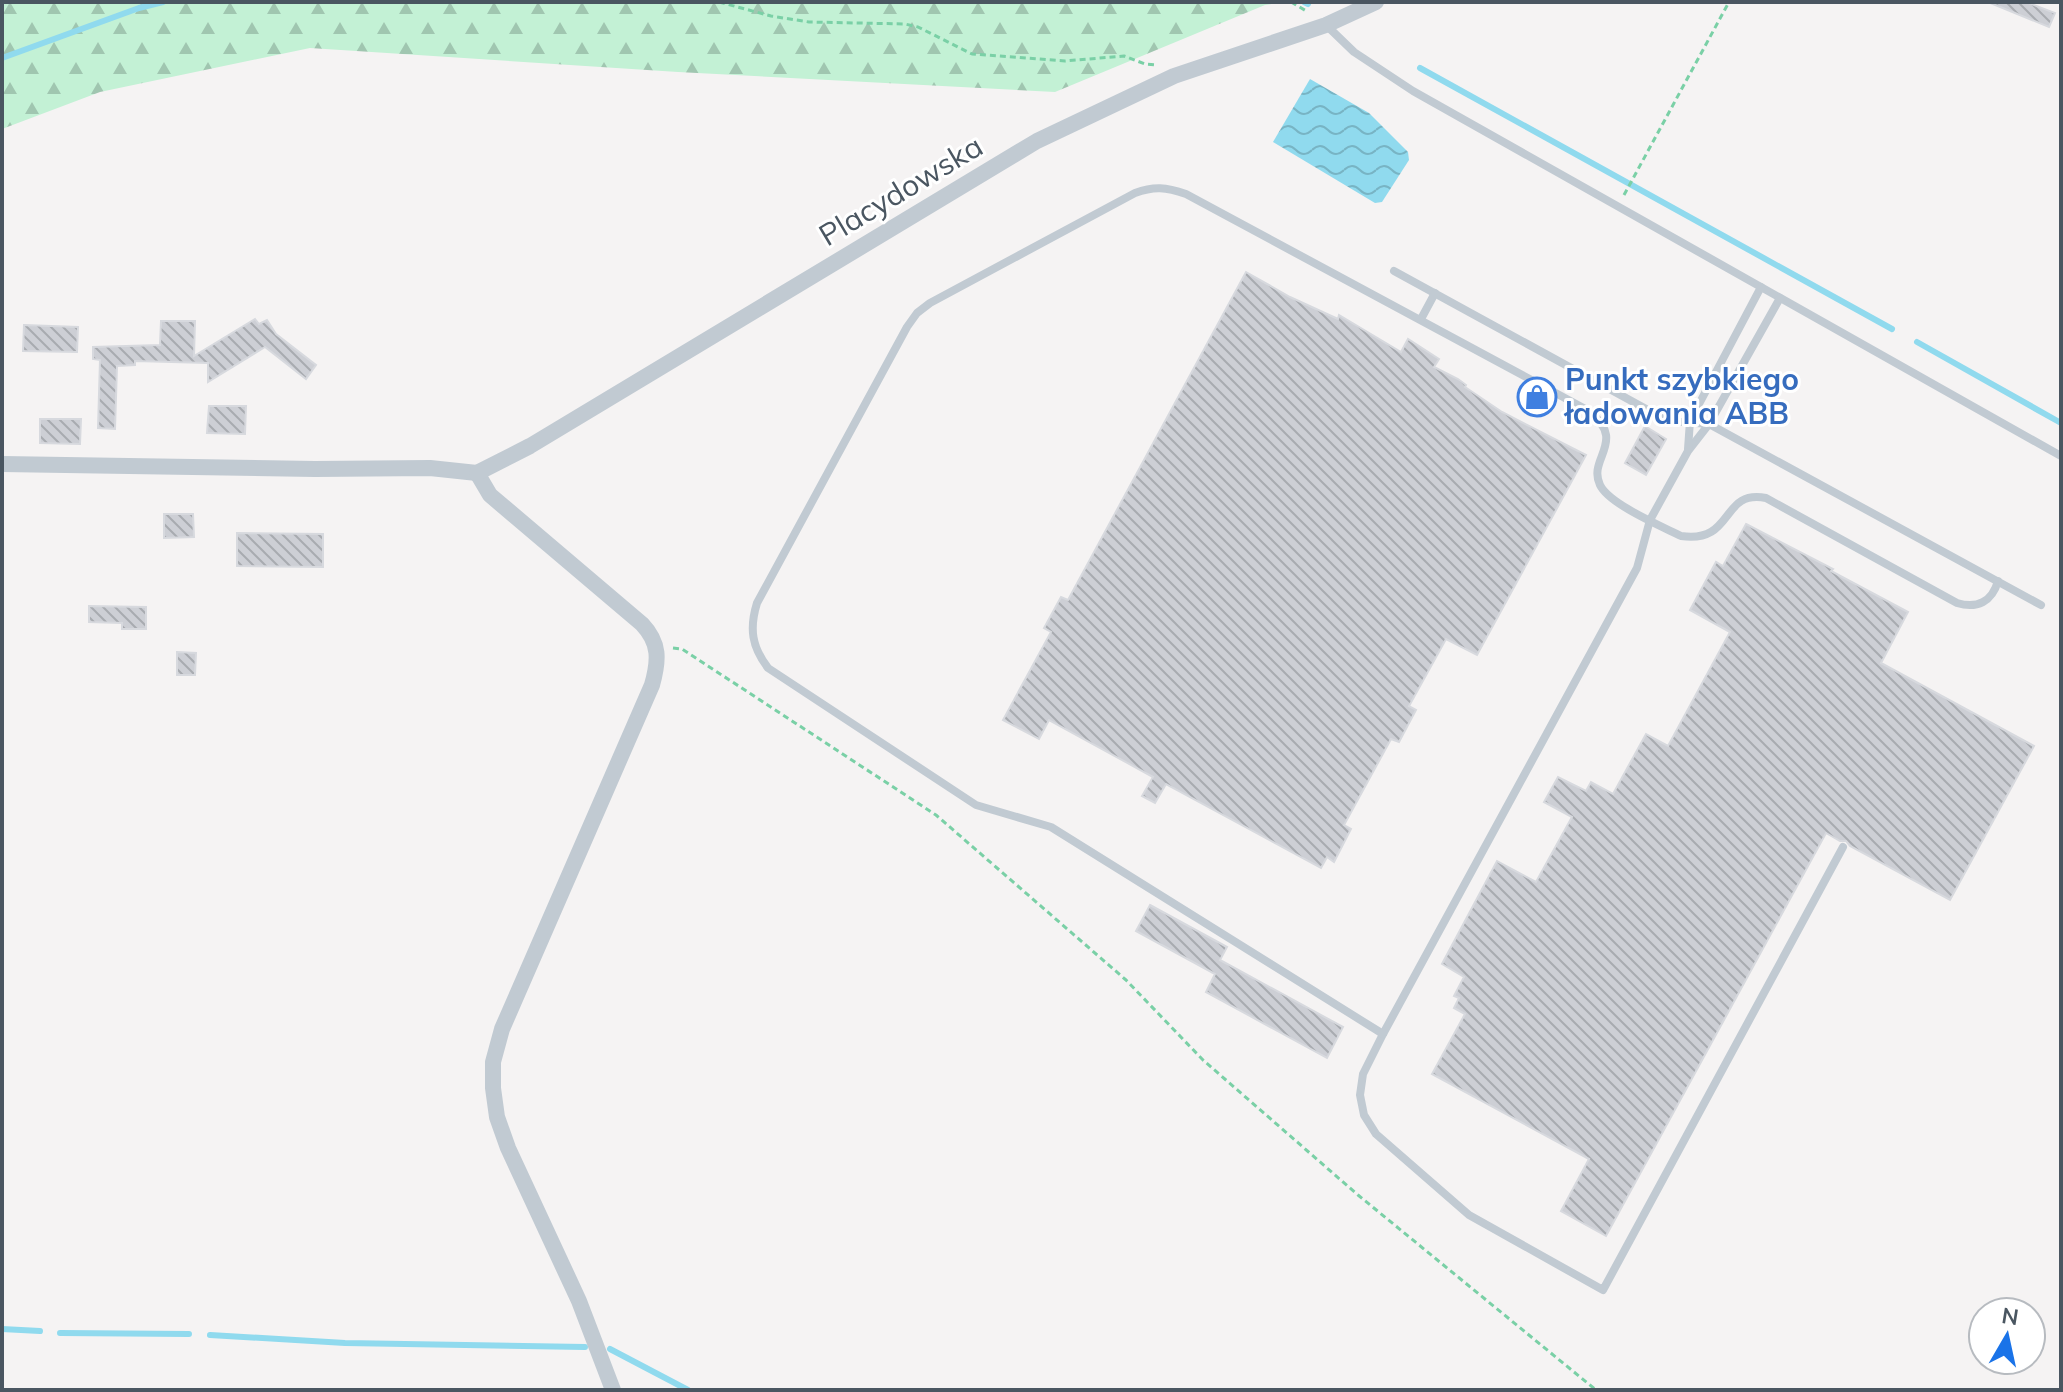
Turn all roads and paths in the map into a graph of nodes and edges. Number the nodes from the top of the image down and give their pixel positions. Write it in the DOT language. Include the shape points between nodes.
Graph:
graph roads {
  1 [pos="719,2"];
  2 [pos="1376,2"];
  3 [pos="1729,2"];
  4 [pos="1326,25"];
  5 [pos="1158,65"];
  6 [pos="1626,191"];
  7 [pos="1394,271"];
  8 [pos="1761,287"];
  9 [pos="1435,293"];
  10 [pos="1780,298"];
  11 [pos="1421,319"];
  12 [pos="1690,421"];
  13 [pos="1709,424"];
  14 [pos="1688,451"];
  15 [pos="2061,456"];
  16 [pos="2,464"];
  17 [pos="477,473"];
  18 [pos="1650,520"];
  19 [pos="1998,581"];
  20 [pos="2041,605"];
  21 [pos="657,647"];
  22 [pos="1843,847"];
  23 [pos="1383,1034"];
  24 [pos="613,1390"];
  25 [pos="1596,1390"];
  1 -- 5 [label="path" via="809,22 905,24 972,54 1065,61 1124,56"];
  2 -- 4 [label="street, Placydowska"];
  3 -- 6 [label="path"];
  4 -- 8 [label="lane" via="1354,52 1413,91"];
  4 -- 17 [label="street, Placydowska" via="1174,76 1037,141"];
  7 -- 9 [label="lane"];
  8 -- 10 [label="lane"];
  8 -- 12 [label="lane"];
  9 -- 11 [label="lane"];
  9 -- 12 [label="lane" via="1668,421"];
  10 -- 13 [label="lane"];
  10 -- 15 [label="lane"];
  11 -- 18 [label="lane" via="1601,421 1607,439 1598,483 1606,495"];
  11 -- 23 [label="lane" via="1186,194 1151,187 1135,193 917,313 752,620 756,653 768,668 937,780 976,805 1051,827"];
  12 -- 13 [label="lane"];
  12 -- 14 [label="lane"];
  13 -- 14 [label="lane"];
  13 -- 19 [label="lane"];
  14 -- 18 [label="lane"];
  16 -- 17 [label="street" via="430,468"];
  17 -- 21 [label="street" via="490,495 642,624"];
  18 -- 19 [label="lane" via="1681,536 1708,535 1751,495 1766,498 1957,603 1981,604"];
  18 -- 23 [label="lane" via="1637,568"];
  19 -- 20 [label="lane"];
  21 -- 24 [label="street" via="652,685 502,1029 493,1062 497,1117 508,1148 579,1301"];
  21 -- 25 [label="path" via="682,649 936,815 1126,980 1203,1060 1347,1186"];
  22 -- 23 [label="lane" via="1603,1290 1469,1215 1376,1134 1360,1095 1363,1074"];
}
